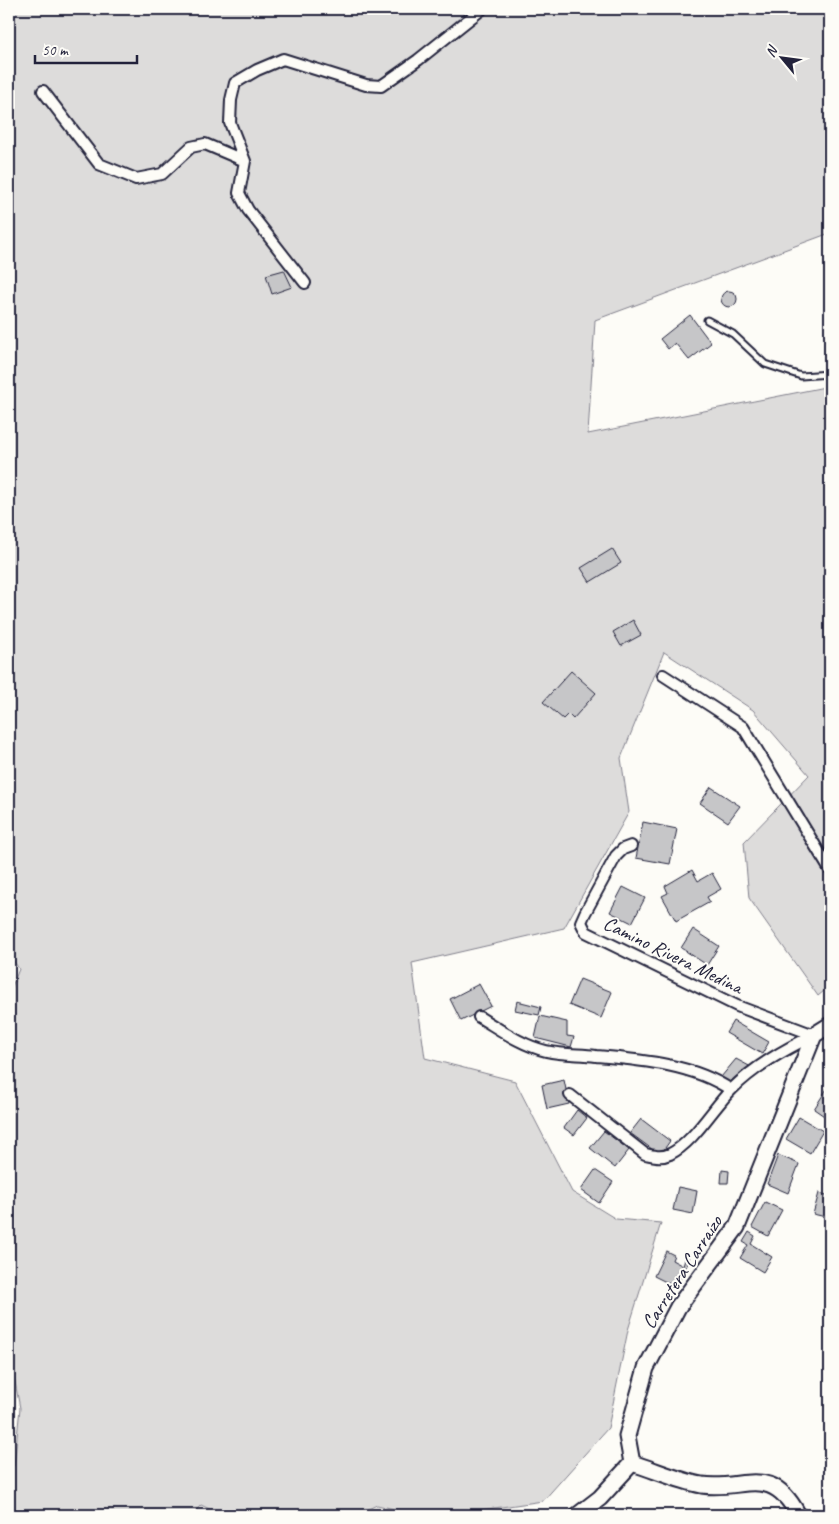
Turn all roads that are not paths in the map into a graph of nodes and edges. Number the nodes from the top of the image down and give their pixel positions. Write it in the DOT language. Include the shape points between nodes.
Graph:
graph roads {
  1 [pos="482,9"];
  2 [pos="43,90"];
  3 [pos="245,161"];
  4 [pos="305,283"];
  5 [pos="707,320"];
  6 [pos="830,374"];
  7 [pos="663,675"];
  8 [pos="631,846"];
  9 [pos="830,870"];
  10 [pos="479,1017"];
  11 [pos="830,1025"];
  12 [pos="814,1035"];
  13 [pos="731,1090"];
  14 [pos="570,1095"];
  15 [pos="632,1463"];
  16 [pos="578,1515"];
  17 [pos="798,1515"];
  1 -- 3 [label="street" via="381,86 366,85 283,59 235,84 230,124"];
  2 -- 3 [label="street" via="99,164 136,180 162,174 191,147 205,144"];
  3 -- 4 [label="street" via="239,193 248,210"];
  5 -- 6 [label="lane" via="733,334 765,364 801,376"];
  7 -- 9 [label="street" via="743,727"];
  8 -- 12 [label="street, Camino Rivera Medina" via="616,856 585,913 581,922 586,932 737,1006"];
  10 -- 13 [label="street" via="516,1040 536,1048 656,1064 715,1080"];
  11 -- 12 [label="street"];
  12 -- 13 [label="street" via="778,1053"];
  12 -- 15 [label="street, Carretera Carraízo" via="737,1227 678,1307 646,1368 626,1436"];
  13 -- 14 [label="street" via="683,1144 660,1158 645,1154"];
  15 -- 16 [label="street" via="600,1498"];
  15 -- 17 [label="street" via="702,1485 763,1482 789,1498"];
}
